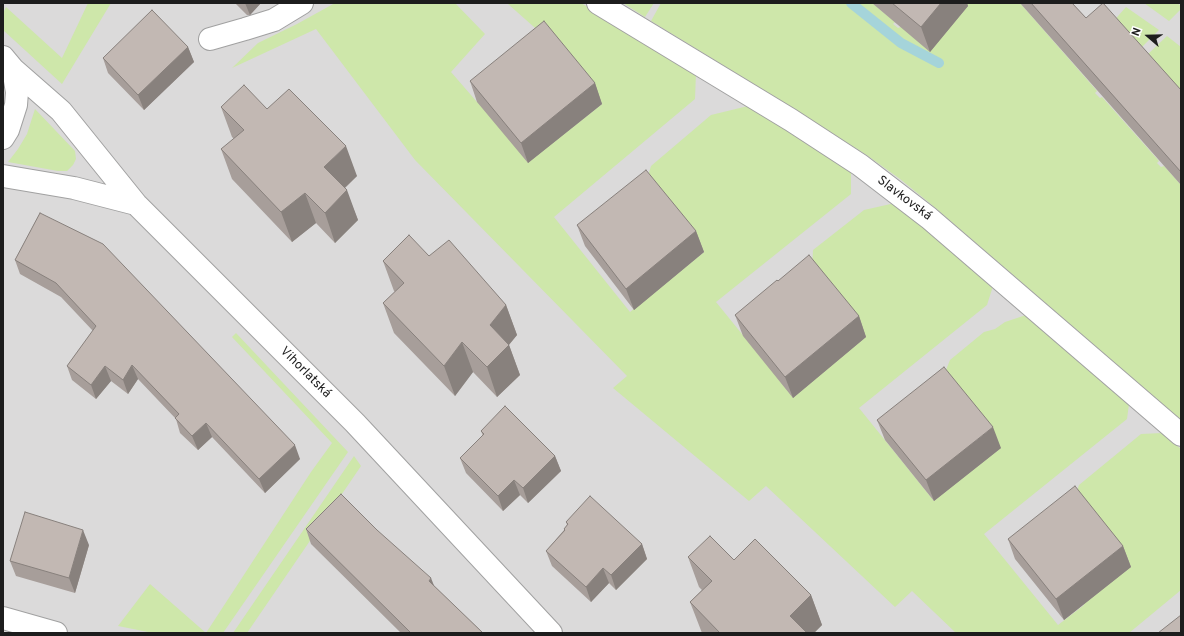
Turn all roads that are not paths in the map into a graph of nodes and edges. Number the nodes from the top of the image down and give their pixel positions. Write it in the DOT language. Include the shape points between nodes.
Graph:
graph roads {
  1 [pos="302,3"];
  2 [pos="598,3"];
  3 [pos="210,39"];
  4 [pos="8,63"];
  5 [pos="3,138"];
  6 [pos="3,176"];
  7 [pos="136,204"];
  8 [pos="1181,435"];
  9 [pos="3,618"];
  10 [pos="56,633"];
  11 [pos="551,633"];
  1 -- 3 [label="street" via="274,20"];
  2 -- 8 [label="street, Slavkovská" via="860,165 929,218"];
  4 -- 5 [label="street" via="17,92 16,105"];
  4 -- 7 [label="street, Vihorlatská" via="61,112"];
  6 -- 7 [label="street" via="74,188"];
  7 -- 11 [label="street, Vihorlatská" via="355,423"];
  9 -- 10 [label="street"];
}
